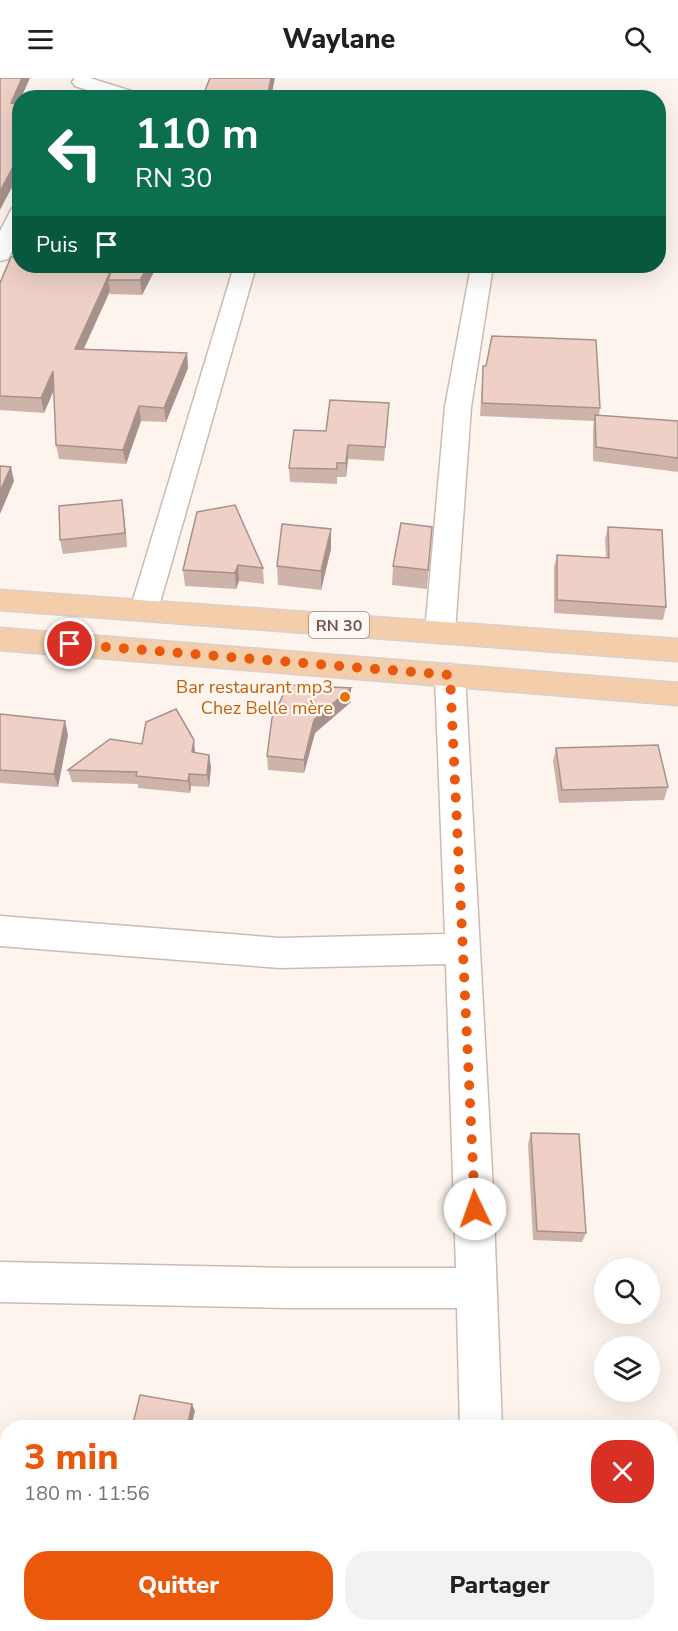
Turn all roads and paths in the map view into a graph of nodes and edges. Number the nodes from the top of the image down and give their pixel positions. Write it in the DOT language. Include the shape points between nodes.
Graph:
graph roads {
  1 [pos="80,86"];
  2 [pos="98,90"];
  3 [pos="12,229"];
  4 [pos="0,254"];
  5 [pos="243,273"];
  6 [pos="481,273"];
  7 [pos="0,600"];
  8 [pos="144,610"];
  9 [pos="440,632"];
  10 [pos="0,639"];
  11 [pos="678,650"];
  12 [pos="450,675"];
  13 [pos="678,694"];
  14 [pos="0,931"];
  15 [pos="462,949"];
  16 [pos="0,1282"];
  17 [pos="478,1288"];
  18 [pos="481,1420"];
  1 -- 2 [label="street"];
  3 -- 4 [label="street"];
  5 -- 8 [label="street"];
  6 -- 9 [label="street" via="458,407"];
  7 -- 8 [label="main road, RN 30"];
  8 -- 9 [label="main road, RN 30"];
  9 -- 11 [label="main road, RN 30"];
  10 -- 12 [label="main road, RN 30 / RN 30"];
  12 -- 13 [label="main road, RN 30 / RN 30"];
  12 -- 15 [label="street"];
  14 -- 15 [label="street" via="280,953"];
  15 -- 17 [label="street"];
  16 -- 17 [label="street"];
  17 -- 18 [label="street"];
}
